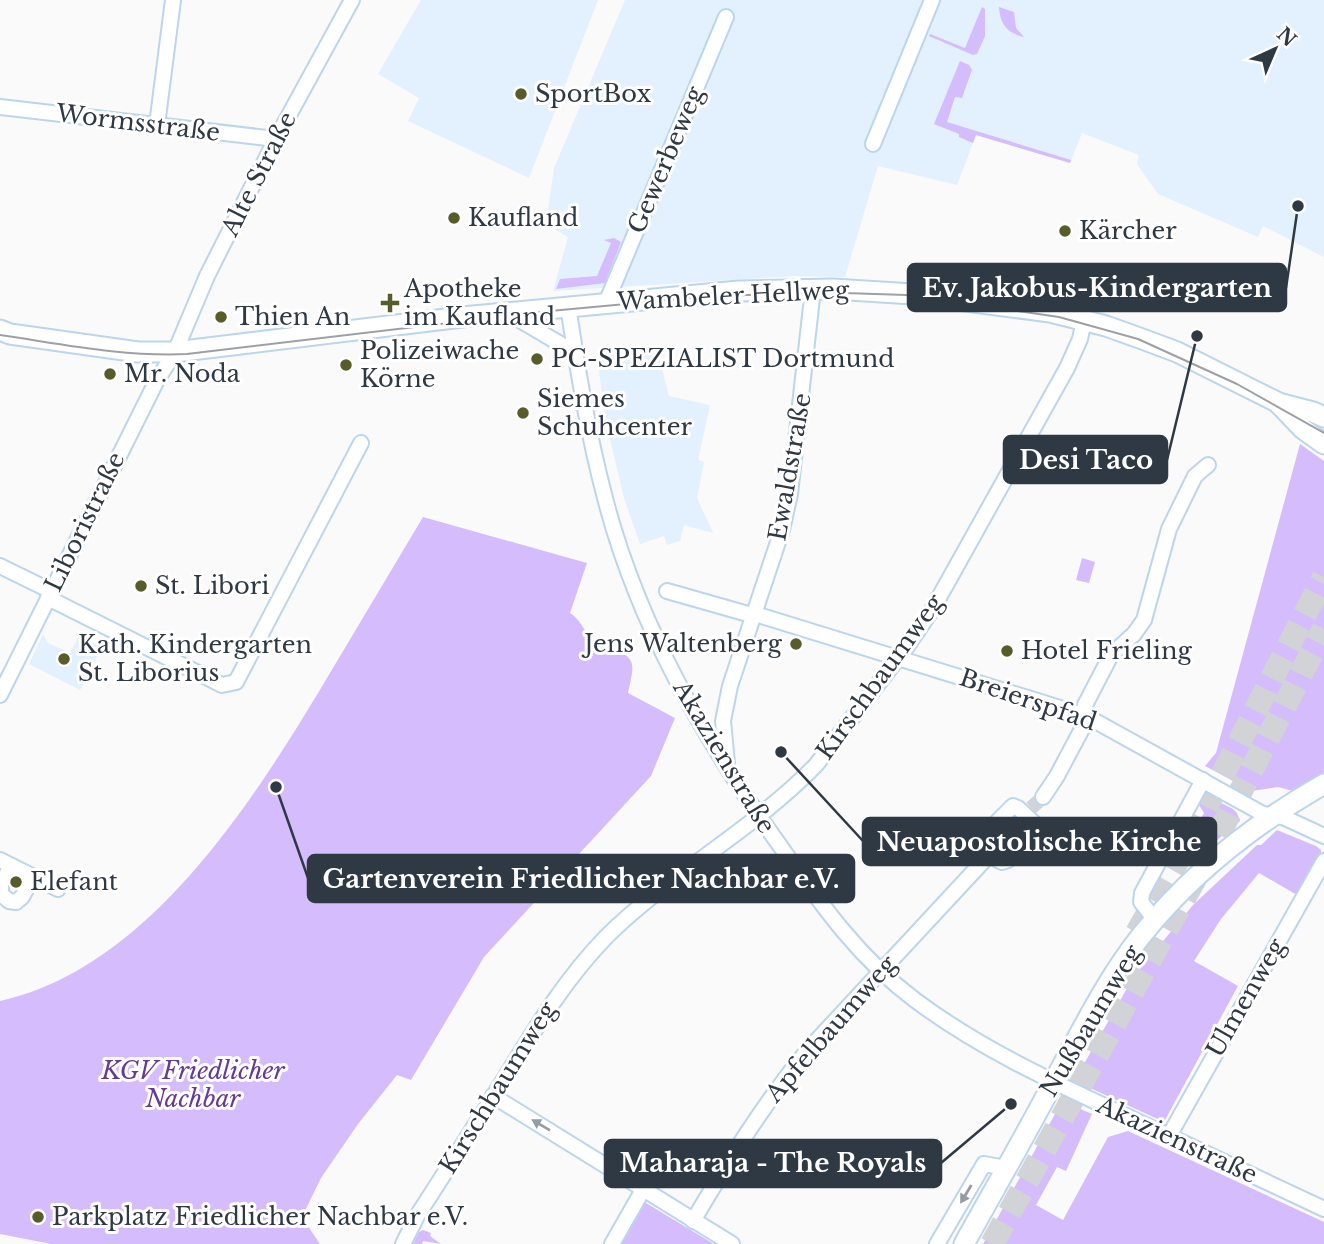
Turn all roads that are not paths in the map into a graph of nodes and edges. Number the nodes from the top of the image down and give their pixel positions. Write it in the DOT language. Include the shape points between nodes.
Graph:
graph roads {
  1 [pos="173,0"];
  2 [pos="352,0"];
  3 [pos="932,0"];
  4 [pos="726,17"];
  5 [pos="0,107"];
  6 [pos="157,125"];
  7 [pos="276,139"];
  8 [pos="873,144"];
  9 [pos="813,289"];
  10 [pos="606,303"];
  11 [pos="568,306"];
  12 [pos="506,312"];
  13 [pos="1084,320"];
  14 [pos="4,333"];
  15 [pos="175,352"];
  16 [pos="574,352"];
  17 [pos="1277,402"];
  18 [pos="1324,417"];
  19 [pos="361,443"];
  20 [pos="1324,444"];
  21 [pos="1208,465"];
  22 [pos="0,566"];
  23 [pos="667,591"];
  24 [pos="50,595"];
  25 [pos="755,615"];
  26 [pos="898,659"];
  27 [pos="0,695"];
  28 [pos="1086,716"];
  29 [pos="723,721"];
  30 [pos="699,723"];
  31 [pos="728,771"];
  32 [pos="1203,780"];
  33 [pos="1324,784"];
  34 [pos="1043,797"];
  35 [pos="758,816"];
  36 [pos="1272,816"];
  37 [pos="1324,836"];
  38 [pos="990,854"];
  39 [pos="1324,861"];
  40 [pos="5,863"];
  41 [pos="33,877"];
  42 [pos="58,889"];
  43 [pos="1155,919"];
  44 [pos="881,971"];
  45 [pos="1054,1082"];
  46 [pos="493,1096"];
  47 [pos="1169,1136"];
  48 [pos="1006,1168"];
  49 [pos="644,1188"];
  50 [pos="1324,1209"];
  51 [pos="693,1221"];
  52 [pos="403,1244"];
  53 [pos="612,1244"];
  54 [pos="732,1244"];
  55 [pos="937,1244"];
  56 [pos="964,1244"];
  1 -- 6 [label="street"];
  2 -- 7 [label="street, Alte Straße"];
  3 -- 8 [label="street"];
  4 -- 10 [label="street, Gewerbeweg"];
  5 -- 6 [label="street, Wormsstraße"];
  6 -- 7 [label="street, Wormsstraße"];
  7 -- 15 [label="street, Alte Straße" via="207,276"];
  9 -- 10 [label="main road, Wambeler Hellweg"];
  9 -- 13 [label="main road, Wambeler Hellweg" via="925,295"];
  9 -- 25 [label="street, Ewaldstraße" via="790,494"];
  10 -- 11 [label="main road, Wambeler Hellweg"];
  11 -- 12 [label="main road, Wambeler Hellweg"];
  11 -- 16 [label="street, Akazienstraße"];
  12 -- 15 [label="main road, Wambeler Hellweg"];
  12 -- 16 [label="street"];
  13 -- 17 [label="main road, Wambeler Hellweg" via="1177,352"];
  13 -- 26 [label="street, Kirschbaumweg" via="1080,340 1040,420 932,610"];
  14 -- 15 [label="main road, Wambeler Hellweg" via="138,352"];
  15 -- 24 [label="street, Liboristraße"];
  16 -- 30 [label="street, Akazienstraße" via="605,500 629,572"];
  17 -- 18 [label="main road, Wambeler Hellweg"];
  17 -- 20 [label="main road, Wambeler Hellweg"];
  19 -- 24 [label="street" via="236,682 222,685"];
  21 -- 28 [label="street" via="1195,476 1169,529 1144,620 1111,655 1085,705"];
  22 -- 24 [label="street"];
  23 -- 25 [label="street, Breierspfad"];
  24 -- 27 [label="street, Liboristraße"];
  25 -- 26 [label="street, Breierspfad"];
  25 -- 29 [label="street, Ewaldstraße"];
  26 -- 28 [label="street, Breierspfad"];
  26 -- 35 [label="street, Kirschbaumweg" via="816,765"];
  28 -- 32 [label="street, Breierspfad"];
  28 -- 34 [label="street"];
  29 -- 30 [label="street" via="711,726"];
  29 -- 31 [label="street, Ewaldstraße"];
  30 -- 31 [label="street, Akazienstraße"];
  31 -- 35 [label="street, Akazienstraße"];
  32 -- 36 [label="street, Breierspfad"];
  32 -- 43 [label="street" via="1142,893 1140,902"];
  33 -- 36 [label="main road, Nußbaumweg"];
  35 -- 44 [label="street, Akazienstraße" via="831,918"];
  35 -- 46 [label="street, Kirschbaumweg" via="629,916 589,955 550,1005"];
  36 -- 37 [label="street, Breierspfad"];
  36 -- 43 [label="main road, Nußbaumweg" via="1222,853"];
  38 -- 38 [label="street" via="982,837 1013,806 1028,812 1035,824 1033,833 1008,860 1002,862"];
  38 -- 44 [label="street, Apfelbaumweg"];
  39 -- 47 [label="street, Ulmenweg"];
  40 -- 41 [label="street"];
  40 -- 41 [label="street" via="1,894 9,901 22,897"];
  41 -- 42 [label="street"];
  43 -- 45 [label="main road, Nußbaumweg" via="1114,976"];
  44 -- 45 [label="street, Akazienstraße" via="950,1025"];
  44 -- 51 [label="street, Apfelbaumweg" via="807,1051 760,1111"];
  45 -- 47 [label="street, Akazienstraße"];
  45 -- 48 [label="main road, Nußbaumweg"];
  49 -- 46 [label="street, one-way"];
  46 -- 52 [label="street, Kirschbaumweg"];
  47 -- 50 [label="street, Akazienstraße"];
  48 -- 55 [label="street, one-way" via="984,1164"];
  48 -- 56 [label="main road, Nußbaumweg"];
  49 -- 51 [label="street"];
  49 -- 53 [label="street"];
  51 -- 54 [label="street"];
}
